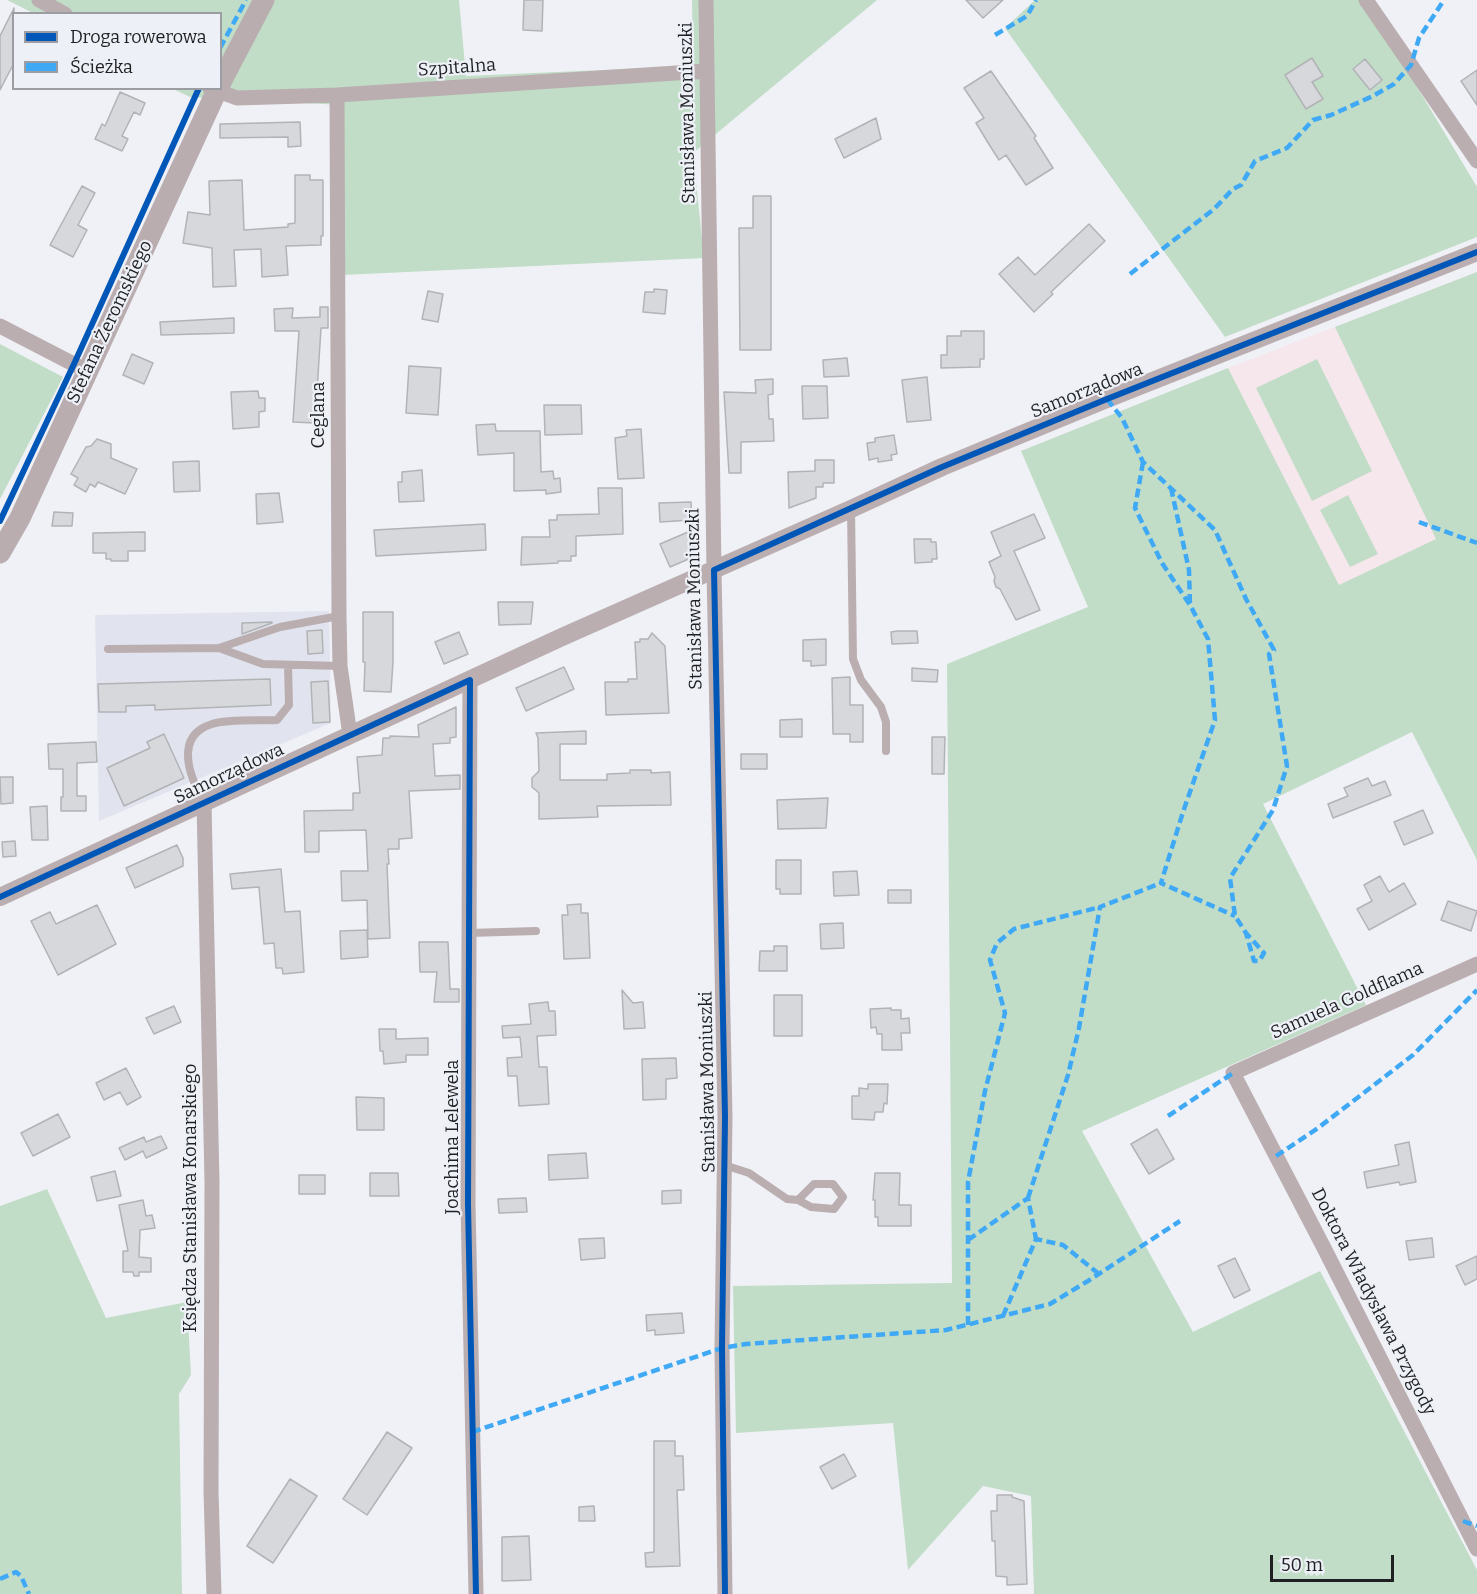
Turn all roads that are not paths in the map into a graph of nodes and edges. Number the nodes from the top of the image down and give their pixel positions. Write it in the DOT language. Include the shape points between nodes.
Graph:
graph roads {
  1 [pos="39,0"];
  2 [pos="264,0"];
  3 [pos="706,0"];
  4 [pos="1366,0"];
  5 [pos="61,12"];
  6 [pos="707,72"];
  7 [pos="222,77"];
  8 [pos="215,90"];
  9 [pos="220,90"];
  10 [pos="337,95"];
  11 [pos="1477,161"];
  12 [pos="1477,252"];
  13 [pos="0,326"];
  14 [pos="87,371"];
  15 [pos="851,509"];
  16 [pos="0,553"];
  17 [pos="714,570"];
  18 [pos="339,616"];
  19 [pos="219,648"];
  20 [pos="108,649"];
  21 [pos="288,665"];
  22 [pos="340,666"];
  23 [pos="470,680"];
  24 [pos="350,735"];
  25 [pos="886,751"];
  26 [pos="204,802"];
  27 [pos="0,897"];
  28 [pos="536,931"];
  29 [pos="469,933"];
  30 [pos="1477,964"];
  31 [pos="1233,1073"];
  32 [pos="724,1166"];
  33 [pos="798,1200"];
  34 [pos="1477,1549"];
  35 [pos="214,1594"];
  36 [pos="476,1594"];
  37 [pos="725,1594"];
  1 -- 5 [label="street"];
  2 -- 7 [label="main road, Stefana Żeromskiego"];
  3 -- 6 [label="street, Stanisława Moniuszki"];
  4 -- 11 [label="street"];
  6 -- 10 [label="street, Szpitalna"];
  6 -- 17 [label="street, Stanisława Moniuszki"];
  8 -- 14 [label="main road, Stefana Żeromskiego"];
  9 -- 10 [label="street, Szpitalna" via="237,98"];
  10 -- 18 [label="street, Ceglana"];
  12 -- 15 [label="street, Samorządowa" via="942,467"];
  13 -- 14 [label="street"];
  14 -- 16 [label="main road, Stefana Żeromskiego" via="20,519"];
  15 -- 17 [label="street, Samorządowa"];
  15 -- 25 [label="lane" via="853,659 861,680 881,707 886,722"];
  17 -- 23 [label="street, Samorządowa"];
  17 -- 32 [label="street, Stanisława Moniuszki"];
  18 -- 19 [label="lane" via="280,627"];
  18 -- 22 [label="street, Ceglana"];
  19 -- 20 [label="lane"];
  19 -- 21 [label="lane" via="263,664"];
  21 -- 22 [label="lane"];
  21 -- 26 [label="lane" via="289,705 277,720 213,723 199,729 191,741 189,766"];
  22 -- 24 [label="street, Ceglana"];
  23 -- 24 [label="street, Samorządowa"];
  23 -- 29 [label="street, Joachima Lelewela"];
  24 -- 26 [label="street, Samorządowa"];
  26 -- 27 [label="street, Samorządowa"];
  26 -- 35 [label="street, Księdza Stanisława Konarskiego" via="212,1183"];
  28 -- 29 [label="lane"];
  29 -- 36 [label="street, Joachima Lelewela" via="468,1204"];
  30 -- 31 [label="street, Samuela Goldflama"];
  31 -- 34 [label="street, Doktora Władysława Przygody"];
  32 -- 33 [label="lane" via="749,1173 787,1199"];
  32 -- 37 [label="street, Stanisława Moniuszki"];
  33 -- 33 [label="lane" via="811,1207 834,1209 843,1197 833,1184 814,1184"];
}
